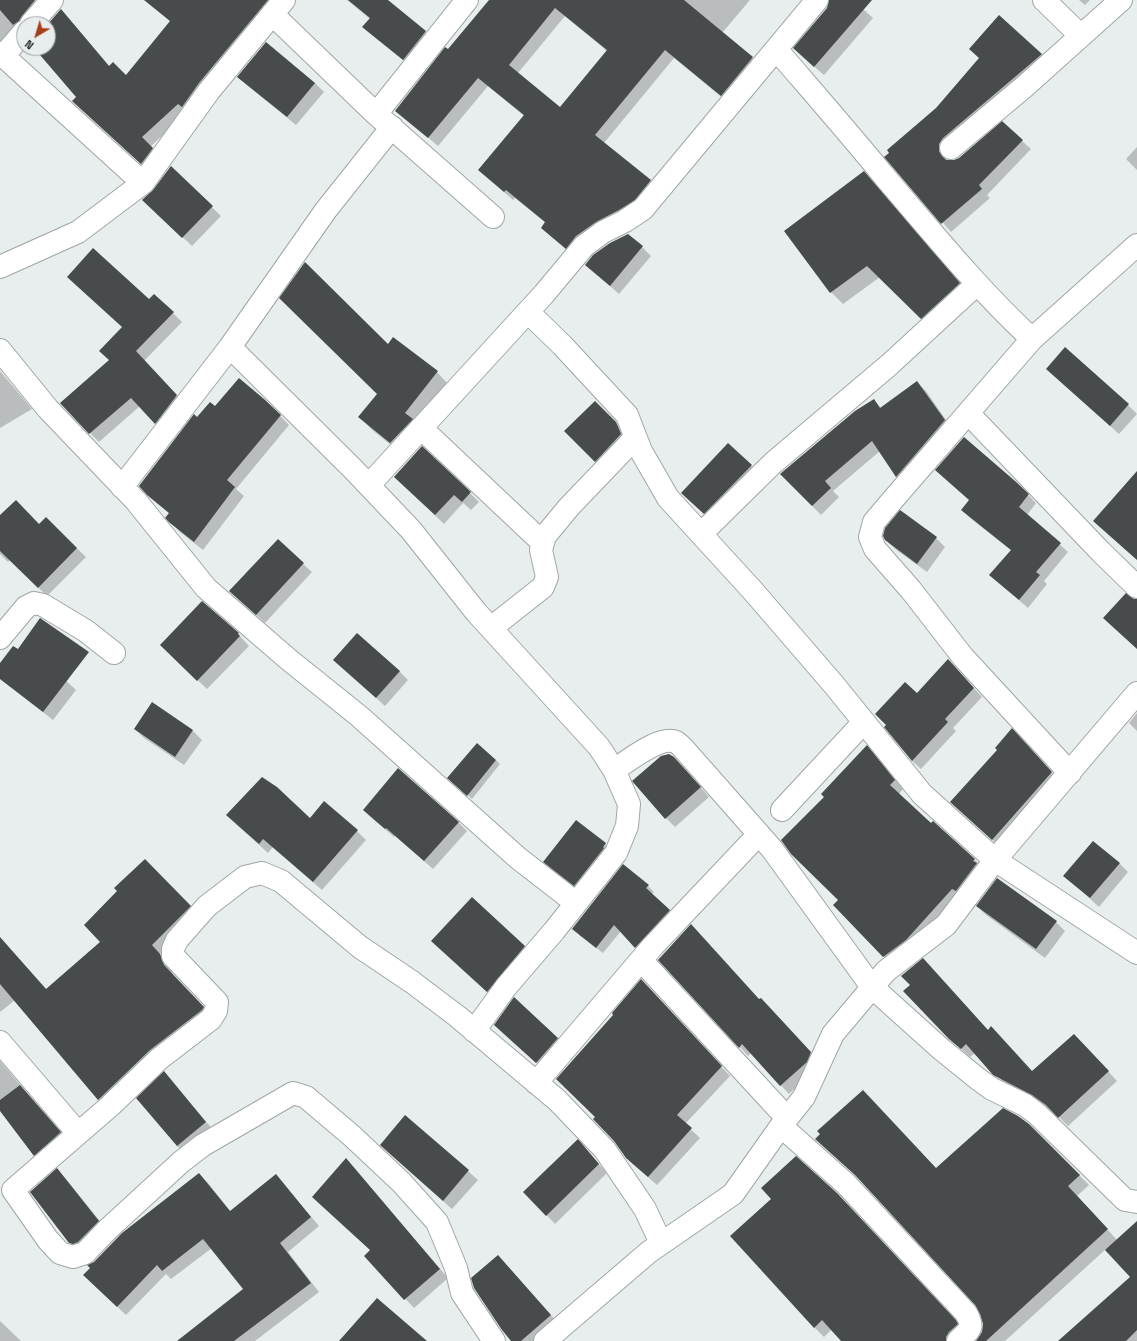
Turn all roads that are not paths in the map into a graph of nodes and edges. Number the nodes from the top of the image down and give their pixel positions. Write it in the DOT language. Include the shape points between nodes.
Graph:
graph roads {
  1 [pos="52,0"];
  2 [pos="467,0"];
  3 [pos="817,0"];
  4 [pos="1044,0"];
  5 [pos="1121,0"];
  6 [pos="278,7"];
  7 [pos="38,16"];
  8 [pos="1081,36"];
  9 [pos="16,40"];
  10 [pos="776,49"];
  11 [pos="2,54"];
  12 [pos="384,121"];
  13 [pos="951,148"];
  14 [pos="143,183"];
  15 [pos="493,217"];
  16 [pos="1137,245"];
  17 [pos="0,267"];
  18 [pos="977,284"];
  19 [pos="528,312"];
  20 [pos="1032,339"];
  21 [pos="230,347"];
  22 [pos="0,350"];
  23 [pos="968,414"];
  24 [pos="421,428"];
  25 [pos="635,438"];
  26 [pos="369,485"];
  27 [pos="122,487"];
  28 [pos="701,534"];
  29 [pos="542,543"];
  30 [pos="1137,587"];
  31 [pos="491,628"];
  32 [pos="0,638"];
  33 [pos="114,652"];
  34 [pos="1137,693"];
  35 [pos="864,722"];
  36 [pos="614,770"];
  37 [pos="1070,773"];
  38 [pos="782,810"];
  39 [pos="759,834"];
  40 [pos="995,860"];
  41 [pos="576,903"];
  42 [pos="1137,953"];
  43 [pos="641,960"];
  44 [pos="872,987"];
  45 [pos="474,1031"];
  46 [pos="0,1042"];
  47 [pos="536,1083"];
  48 [pos="784,1122"];
  49 [pos="78,1133"];
  50 [pos="6,1193"];
  51 [pos="1137,1202"];
  52 [pos="661,1243"];
  53 [pos="494,1341"];
  54 [pos="545,1341"];
  55 [pos="958,1341"];
  1 -- 7 [label="street"];
  2 -- 12 [label="street"];
  3 -- 10 [label="street"];
  4 -- 8 [label="street"];
  5 -- 8 [label="street"];
  6 -- 12 [label="street"];
  6 -- 14 [label="street" via="209,91"];
  8 -- 13 [label="street"];
  9 -- 11 [label="street"];
  10 -- 18 [label="street"];
  10 -- 19 [label="street" via="643,209 584,246"];
  11 -- 14 [label="street"];
  12 -- 15 [label="street"];
  12 -- 21 [label="street" via="326,210"];
  14 -- 17 [label="street" via="78,232"];
  16 -- 20 [label="street"];
  18 -- 20 [label="street"];
  18 -- 28 [label="street" via="889,365 774,463"];
  19 -- 24 [label="street"];
  19 -- 25 [label="street" via="627,415"];
  20 -- 23 [label="street"];
  21 -- 26 [label="street"];
  21 -- 27 [label="street"];
  22 -- 27 [label="street" via="48,409"];
  23 -- 30 [label="street"];
  23 -- 37 [label="street" via="874,522 870,537 875,549 911,590 963,657"];
  24 -- 26 [label="street"];
  24 -- 29 [label="street"];
  25 -- 28 [label="street" via="668,498"];
  25 -- 29 [label="street" via="569,507 544,536"];
  26 -- 31 [label="street" via="411,530"];
  27 -- 41 [label="street" via="206,588 359,716 518,858"];
  28 -- 35 [label="street"];
  29 -- 31 [label="street" via="540,550 547,577 543,587"];
  31 -- 36 [label="street" via="599,747"];
  32 -- 33 [label="street" via="26,607 34,603 43,605 86,631"];
  34 -- 37 [label="street"];
  35 -- 38 [label="street"];
  35 -- 40 [label="street" via="922,794"];
  36 -- 39 [label="street" via="653,745 675,742"];
  36 -- 41 [label="street" via="629,804 627,826 616,853"];
  37 -- 40 [label="street"];
  39 -- 43 [label="street"];
  39 -- 44 [label="street"];
  40 -- 42 [label="street"];
  40 -- 44 [label="street" via="946,925 886,972"];
  41 -- 45 [label="street" via="506,987"];
  43 -- 47 [label="street"];
  43 -- 48 [label="street"];
  44 -- 48 [label="street" via="833,1034 804,1097"];
  44 -- 51 [label="street" via="941,1049 992,1090 1025,1105 1037,1114 1125,1200"];
  45 -- 47 [label="street"];
  45 -- 49 [label="street" via="412,982 360,946 281,881 262,873 245,877 207,906 173,948 173,956 217,1002 216,1012 211,1020 159,1059"];
  46 -- 49 [label="street"];
  47 -- 52 [label="street" via="557,1100 606,1150 645,1209"];
  48 -- 52 [label="street" via="733,1194"];
  48 -- 55 [label="street" via="846,1184 966,1313 971,1322 970,1329"];
  49 -- 50 [label="street"];
  50 -- 53 [label="street" via="60,1253 73,1257 86,1253 181,1162 203,1145 294,1093 306,1097 352,1136 401,1182 437,1222 456,1268 462,1293"];
  52 -- 54 [label="street"];
}
